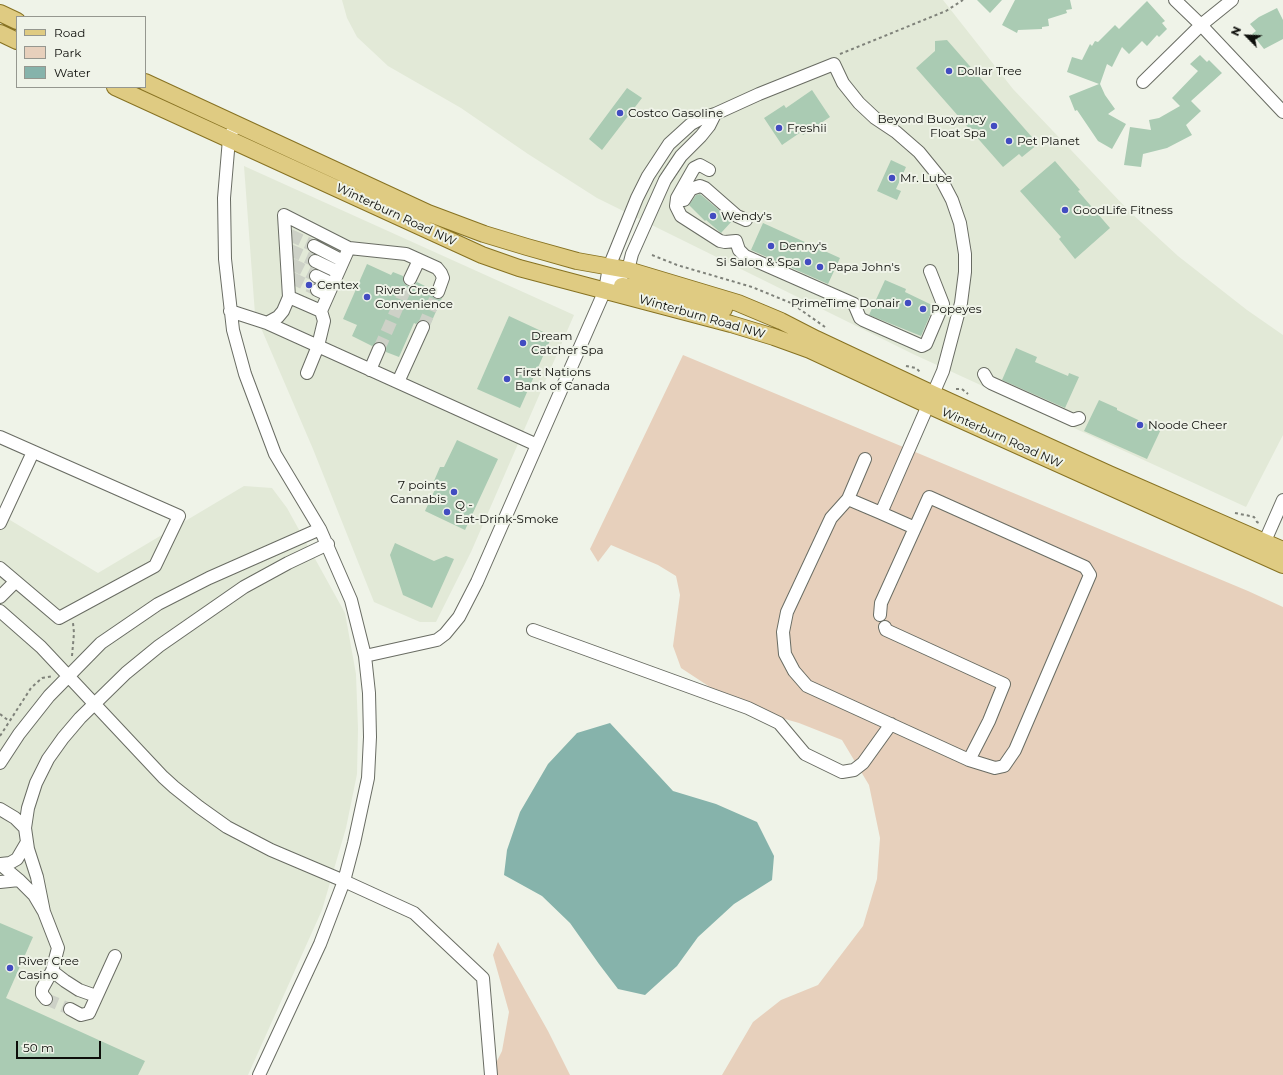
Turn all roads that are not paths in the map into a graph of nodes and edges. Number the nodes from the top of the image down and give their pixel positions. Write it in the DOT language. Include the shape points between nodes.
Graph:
graph roads {
  1 [pos="1175,0"];
  2 [pos="1232,0"];
  3 [pos="0,13"];
  4 [pos="16,21"];
  5 [pos="1201,25"];
  6 [pos="0,34"];
  7 [pos="16,41"];
  8 [pos="146,82"];
  9 [pos="1143,82"];
  10 [pos="117,88"];
  11 [pos="1283,112"];
  12 [pos="715,114"];
  13 [pos="235,124"];
  14 [pos="229,139"];
  15 [pos="709,170"];
  16 [pos="746,220"];
  17 [pos="711,236"];
  18 [pos="314,246"];
  19 [pos="350,248"];
  20 [pos="419,260"];
  21 [pos="315,261"];
  22 [pos="344,261"];
  23 [pos="609,267"];
  24 [pos="628,270"];
  25 [pos="930,270"];
  26 [pos="338,272"];
  27 [pos="316,276"];
  28 [pos="410,280"];
  29 [pos="317,290"];
  30 [pos="331,290"];
  31 [pos="605,290"];
  32 [pos="438,292"];
  33 [pos="289,297"];
  34 [pos="230,311"];
  35 [pos="321,311"];
  36 [pos="781,321"];
  37 [pos="268,323"];
  38 [pos="422,327"];
  39 [pos="318,346"];
  40 [pos="379,349"];
  41 [pos="370,370"];
  42 [pos="307,373"];
  43 [pos="984,374"];
  44 [pos="398,382"];
  45 [pos="931,399"];
  46 [pos="1079,418"];
  47 [pos="0,437"];
  48 [pos="537,445"];
  49 [pos="33,452"];
  50 [pos="865,459"];
  51 [pos="848,499"];
  52 [pos="1283,500"];
  53 [pos="881,513"];
  54 [pos="0,523"];
  55 [pos="914,528"];
  56 [pos="320,529"];
  57 [pos="328,544"];
  58 [pos="1262,548"];
  59 [pos="1283,550"];
  60 [pos="1283,565"];
  61 [pos="0,568"];
  62 [pos="15,582"];
  63 [pos="0,597"];
  64 [pos="0,611"];
  65 [pos="880,615"];
  66 [pos="885,627"];
  67 [pos="533,630"];
  68 [pos="365,656"];
  69 [pos="65,673"];
  70 [pos="95,705"];
  71 [pos="891,724"];
  72 [pos="969,760"];
  73 [pos="0,763"];
  74 [pos="0,809"];
  75 [pos="25,828"];
  76 [pos="27,842"];
  77 [pos="0,864"];
  78 [pos="19,880"];
  79 [pos="344,881"];
  80 [pos="0,882"];
  81 [pos="44,912"];
  82 [pos="115,956"];
  83 [pos="52,971"];
  84 [pos="96,996"];
  85 [pos="46,998"];
  86 [pos="70,1009"];
  87 [pos="259,1075"];
  88 [pos="491,1075"];
  1 -- 5 [label="street"];
  2 -- 5 [label="street"];
  3 -- 4 [label="main road"];
  5 -- 9 [label="street"];
  5 -- 11 [label="street"];
  6 -- 7 [label="main road"];
  8 -- 13 [label="main road, Winterburn Road NW"];
  10 -- 14 [label="main road, Winterburn Road NW"];
  12 -- 23 [label="street" via="691,124 658,158 637,198"];
  12 -- 24 [label="street" via="705,131 681,156 665,180 632,254"];
  12 -- 45 [label="street" via="834,64 843,83 859,103 908,142 933,168 955,209 965,254 961,303 948,357"];
  13 -- 14 [label="street"];
  13 -- 23 [label="main road, Winterburn Road NW" via="428,213 527,247"];
  14 -- 31 [label="main road, Winterburn Road NW" via="482,255 519,268"];
  14 -- 34 [label="street" via="224,198 225,259"];
  15 -- 17 [label="street" via="700,166 694,168 677,198 676,206 681,216"];
  16 -- 17 [label="street" via="737,216 704,188 694,187 683,200 684,210 706,227"];
  17 -- 25 [label="street" via="725,242 736,240 739,250 745,256 854,304 863,320 922,346 926,344 943,304"];
  18 -- 22 [label="street"];
  19 -- 20 [label="street" via="406,254"];
  19 -- 22 [label="street"];
  19 -- 33 [label="street" via="284,215 290,277"];
  20 -- 28 [label="street"];
  20 -- 32 [label="street" via="437,268 441,273 443,278"];
  21 -- 26 [label="street"];
  22 -- 26 [label="street"];
  23 -- 24 [label="main road, Winterburn Road NW"];
  23 -- 31 [label="street"];
  24 -- 31 [label="street"];
  24 -- 36 [label="main road, Winterburn Road NW" via="738,303"];
  26 -- 30 [label="street"];
  27 -- 30 [label="street"];
  29 -- 30 [label="street"];
  30 -- 35 [label="street"];
  31 -- 36 [label="main road" via="624,286 650,290"];
  31 -- 45 [label="main road, Winterburn Road NW" via="774,337"];
  31 -- 48 [label="street"];
  33 -- 35 [label="street"];
  33 -- 37 [label="street" via="283,311"];
  34 -- 37 [label="street"];
  34 -- 56 [label="street" via="245,374 275,454"];
  35 -- 39 [label="street" via="324,320"];
  36 -- 45 [label="main road, Winterburn Road NW"];
  37 -- 39 [label="street"];
  38 -- 44 [label="street"];
  39 -- 41 [label="street"];
  39 -- 42 [label="street"];
  40 -- 41 [label="street"];
  41 -- 44 [label="street"];
  43 -- 46 [label="street" via="991,383 1073,420"];
  44 -- 48 [label="street"];
  45 -- 53 [label="street"];
  45 -- 58 [label="main road, Winterburn Road NW"];
  47 -- 49 [label="street"];
  48 -- 68 [label="street" via="476,582 458,617 445,634 437,640"];
  49 -- 54 [label="street"];
  49 -- 62 [label="street" via="179,516 155,566 58,618"];
  50 -- 51 [label="street"];
  51 -- 53 [label="street"];
  51 -- 71 [label="street" via="831,518 787,612 783,632 785,654 794,671 807,686"];
  52 -- 58 [label="street"];
  53 -- 55 [label="street"];
  55 -- 65 [label="street" via="881,603"];
  55 -- 72 [label="street" via="929,497 1085,568 1090,575 1015,750 1004,766 995,768"];
  56 -- 57 [label="street"];
  56 -- 69 [label="street" via="209,578 158,604 100,643"];
  57 -- 68 [label="street" via="352,600"];
  57 -- 70 [label="street" via="244,587 208,611 126,673"];
  58 -- 59 [label="main road, Winterburn Road NW"];
  58 -- 60 [label="main road, Winterburn Road NW"];
  61 -- 62 [label="street"];
  62 -- 63 [label="street"];
  64 -- 69 [label="street" via="41,647"];
  66 -- 72 [label="street" via="886,630 1004,684"];
  67 -- 71 [label="street" via="748,708 779,723 805,754 842,772 854,770 863,763"];
  68 -- 79 [label="street" via="369,693 368,778"];
  69 -- 70 [label="street"];
  69 -- 73 [label="street"];
  70 -- 75 [label="street" via="80,718 48,759 36,783"];
  70 -- 79 [label="street" via="174,787 227,827 271,850"];
  71 -- 72 [label="street"];
  74 -- 75 [label="street"];
  75 -- 76 [label="street"];
  76 -- 77 [label="street" via="17,859"];
  76 -- 81 [label="street"];
  77 -- 78 [label="street"];
  78 -- 80 [label="street"];
  78 -- 81 [label="street" via="34,895"];
  79 -- 87 [label="street" via="320,944"];
  79 -- 88 [label="street" via="414,914 483,978"];
  81 -- 83 [label="street" via="58,948"];
  82 -- 84 [label="street"];
  83 -- 84 [label="street" via="79,990"];
  83 -- 85 [label="street" via="42,989 42,994"];
  84 -- 86 [label="street" via="89,1013 81,1015"];
}
